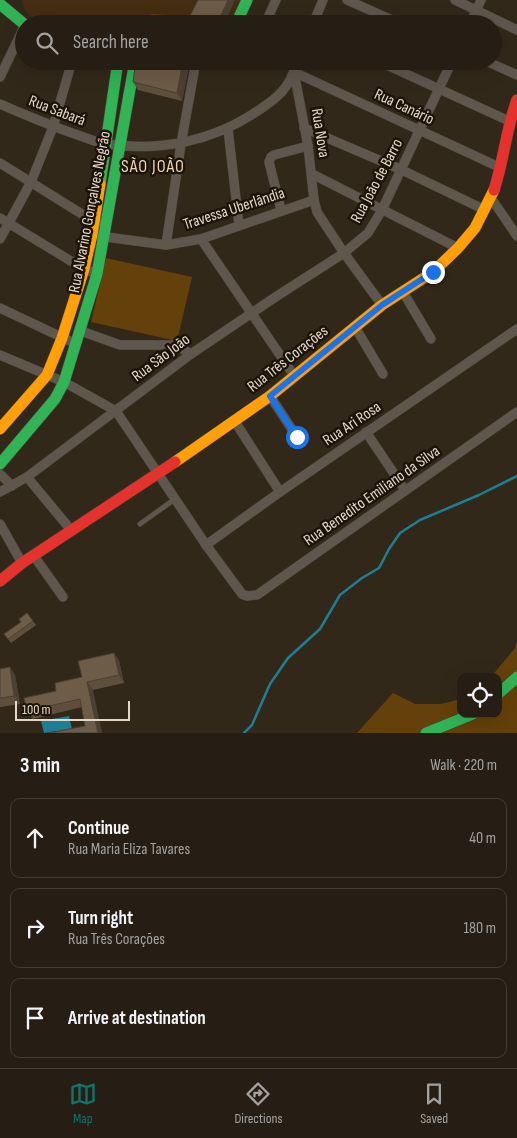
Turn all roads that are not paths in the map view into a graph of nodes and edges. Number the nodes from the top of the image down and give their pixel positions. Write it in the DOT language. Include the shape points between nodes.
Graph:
graph roads {
  1 [pos="248,0"];
  2 [pos="276,0"];
  3 [pos="323,0"];
  4 [pos="348,0"];
  5 [pos="455,0"];
  6 [pos="481,0"];
  7 [pos="0,1"];
  8 [pos="477,10"];
  9 [pos="240,15"];
  10 [pos="268,15"];
  11 [pos="317,15"];
  12 [pos="381,15"];
  13 [pos="474,15"];
  14 [pos="487,15"];
  15 [pos="15,16"];
  16 [pos="502,22"];
  17 [pos="517,30"];
  18 [pos="15,44"];
  19 [pos="502,69"];
  20 [pos="69,70"];
  21 [pos="116,70"];
  22 [pos="132,70"];
  23 [pos="194,70"];
  24 [pos="294,70"];
  25 [pos="297,70"];
  26 [pos="304,70"];
  27 [pos="397,70"];
  28 [pos="448,70"];
  29 [pos="517,76"];
  30 [pos="0,77"];
  31 [pos="440,90"];
  32 [pos="517,100"];
  33 [pos="0,104"];
  34 [pos="513,123"];
  35 [pos="53,127"];
  36 [pos="228,128"];
  37 [pos="304,128"];
  38 [pos="420,132"];
  39 [pos="104,144"];
  40 [pos="181,144"];
  41 [pos="119,145"];
  42 [pos="308,146"];
  43 [pos="0,162"];
  44 [pos="501,168"];
  45 [pos="402,170"];
  46 [pos="312,174"];
  47 [pos="31,182"];
  48 [pos="491,198"];
  49 [pos="314,200"];
  50 [pos="281,210"];
  51 [pos="382,210"];
  52 [pos="485,210"];
  53 [pos="0,218"];
  54 [pos="93,221"];
  55 [pos="8,223"];
  56 [pos="106,224"];
  57 [pos="239,225"];
  58 [pos="516,232"];
  59 [pos="92,234"];
  60 [pos="104,236"];
  61 [pos="0,239"];
  62 [pos="200,239"];
  63 [pos="166,245"];
  64 [pos="458,248"];
  65 [pos="344,253"];
  66 [pos="84,269"];
  67 [pos="97,274"];
  68 [pos="403,292"];
  69 [pos="382,305"];
  70 [pos="0,308"];
  71 [pos="252,312"];
  72 [pos="354,327"];
  73 [pos="517,329"];
  74 [pos="81,331"];
  75 [pos="62,338"];
  76 [pos="432,339"];
  77 [pos="76,344"];
  78 [pos="191,354"];
  79 [pos="0,355"];
  80 [pos="47,374"];
  81 [pos="383,374"];
  82 [pos="295,377"];
  83 [pos="64,382"];
  84 [pos="270,396"];
  85 [pos="116,411"];
  86 [pos="517,412"];
  87 [pos="234,420"];
  88 [pos="0,429"];
  89 [pos="366,432"];
  90 [pos="297,437"];
  91 [pos="0,464"];
  92 [pos="0,474"];
  93 [pos="158,474"];
  94 [pos="27,477"];
  95 [pos="12,486"];
  96 [pos="406,490"];
  97 [pos="0,492"];
  98 [pos="280,492"];
  99 [pos="175,500"];
  100 [pos="0,524"];
  101 [pos="140,524"];
  102 [pos="71,530"];
  103 [pos="206,545"];
  104 [pos="34,556"];
  105 [pos="22,563"];
  106 [pos="0,581"];
  107 [pos="63,598"];
  108 [pos="517,677"];
  109 [pos="502,690"];
  110 [pos="463,718"];
  111 [pos="426,733"];
  1 -- 9 [label="street"];
  2 -- 10 [label="street"];
  3 -- 11 [label="street"];
  4 -- 12 [label="street"];
  5 -- 8 [label="street"];
  6 -- 8 [label="street"];
  7 -- 15 [label="street"];
  8 -- 13 [label="street"];
  8 -- 14 [label="street"];
  16 -- 17 [label="street"];
  18 -- 30 [label="street"];
  19 -- 29 [label="street"];
  20 -- 35 [label="street"];
  21 -- 39 [label="street, Rua Alvarino Gonçalves Negrão"];
  22 -- 41 [label="street, Rua Alvarino Gonçalves Negrão"];
  23 -- 40 [label="street"];
  24 -- 36 [label="street, Rua Sabará" via="287,85 271,102"];
  25 -- 37 [label="street, Rua Nova"];
  26 -- 38 [label="street, Rua Canário"];
  27 -- 31 [label="street"];
  28 -- 31 [label="street, Rua João de Barro"];
  31 -- 34 [label="street"];
  31 -- 38 [label="street, Rua João de Barro"];
  32 -- 34 [label="street, Rua Três Corações"];
  33 -- 35 [label="street, Rua Sabará"];
  34 -- 44 [label="street, Rua Três Corações"];
  35 -- 39 [label="street, Rua Sabará"];
  35 -- 47 [label="street"];
  36 -- 40 [label="street, Rua Sabará"];
  36 -- 57 [label="street"];
  37 -- 42 [label="street, Rua Nova"];
  37 -- 45 [label="street"];
  38 -- 44 [label="street, Rua Canário"];
  38 -- 45 [label="street, Rua João de Barro"];
  39 -- 41 [label="street, Rua Sabará"];
  39 -- 54 [label="street, Rua Alvarino Gonçalves Negrão"];
  40 -- 41 [label="street, Rua Sabará" via="153,147"];
  40 -- 63 [label="street"];
  41 -- 56 [label="street, Rua Alvarino Gonçalves Negrão"];
  42 -- 46 [label="street, Rua Nova"];
  42 -- 50 [label="street" via="270,159"];
  43 -- 47 [label="street"];
  44 -- 48 [label="street, Rua Três Corações"];
  45 -- 51 [label="street, Rua João de Barro"];
  45 -- 52 [label="street"];
  46 -- 49 [label="street, Rua Nova"];
  46 -- 51 [label="street"];
  47 -- 54 [label="street"];
  47 -- 55 [label="street"];
  48 -- 52 [label="street, Rua Três Corações"];
  48 -- 58 [label="street"];
  49 -- 50 [label="street, Travessa Uberlândia"];
  49 -- 65 [label="street, Rua Nova" via="320,220"];
  50 -- 57 [label="street, Travessa Uberlândia"];
  51 -- 64 [label="street"];
  51 -- 65 [label="street, Rua João de Barro" via="368,233"];
  52 -- 64 [label="street, Rua Três Corações"];
  53 -- 55 [label="street"];
  54 -- 56 [label="street"];
  54 -- 59 [label="street, Rua Alvarino Gonçalves Negrão"];
  55 -- 61 [label="street"];
  55 -- 66 [label="street"];
  56 -- 60 [label="street, Rua Alvarino Gonçalves Negrão"];
  57 -- 62 [label="street, Travessa Uberlândia"];
  59 -- 60 [label="street, Travessa Uberlândia"];
  59 -- 66 [label="street, Rua Alvarino Gonçalves Negrão"];
  60 -- 63 [label="street, Travessa Uberlândia"];
  60 -- 67 [label="street, Rua Alvarino Gonçalves Negrão"];
  62 -- 63 [label="street, Travessa Uberlândia"];
  62 -- 71 [label="street"];
  64 -- 68 [label="street, Rua Três Corações" via="433,272"];
  65 -- 69 [label="street, Rua Nova"];
  65 -- 71 [label="street, Rua São João"];
  66 -- 67 [label="street"];
  66 -- 75 [label="street, Rua Alvarino Gonçalves Negrão"];
  67 -- 74 [label="street, Rua Alvarino Gonçalves Negrão"];
  68 -- 69 [label="street, Rua Três Corações"];
  68 -- 76 [label="street"];
  69 -- 72 [label="street, Rua Três Corações"];
  70 -- 75 [label="street"];
  71 -- 78 [label="street, Rua São João"];
  71 -- 82 [label="street"];
  72 -- 81 [label="street"];
  72 -- 82 [label="street, Rua Três Corações"];
  73 -- 89 [label="street, Rua Ari Rosa"];
  74 -- 77 [label="street, Rua Alvarino Gonçalves Negrão"];
  74 -- 78 [label="street" via="120,345 175,345"];
  75 -- 77 [label="street"];
  75 -- 80 [label="street, Rua Alvarino Gonçalves Negrão"];
  77 -- 83 [label="street, Rua Alvarino Gonçalves Negrão"];
  78 -- 85 [label="street, Rua São João"];
  79 -- 80 [label="street"];
  80 -- 83 [label="street"];
  80 -- 88 [label="street, Rua Alvarino Gonçalves Negrão"];
  82 -- 84 [label="street, Rua Três Corações"];
  83 -- 85 [label="street"];
  83 -- 91 [label="street, Rua Alvarino Gonçalves Negrão" via="55,399"];
  84 -- 87 [label="street, Rua Três Corações"];
  84 -- 90 [label="street"];
  85 -- 93 [label="street"];
  85 -- 94 [label="street, Rua São João"];
  86 -- 96 [label="street, Rua Benedito Emiliano da Silva"];
  87 -- 93 [label="street, Rua Três Corações"];
  87 -- 98 [label="street"];
  89 -- 96 [label="street"];
  89 -- 98 [label="street, Rua Ari Rosa"];
  92 -- 95 [label="street"];
  93 -- 99 [label="street"];
  93 -- 102 [label="street, Rua Três Corações"];
  94 -- 95 [label="street, Rua São João"];
  94 -- 102 [label="street"];
  95 -- 97 [label="street, Rua São João"];
  96 -- 103 [label="street, Rua Benedito Emiliano da Silva" via="251,597 242,594"];
  98 -- 103 [label="street, Rua Ari Rosa"];
  99 -- 101 [label="lane"];
  99 -- 103 [label="street"];
  100 -- 105 [label="street"];
  102 -- 104 [label="street, Rua Três Corações"];
  104 -- 105 [label="street, Rua Três Corações"];
  104 -- 107 [label="street"];
  105 -- 106 [label="street, Rua Três Corações"];
  108 -- 109 [label="street"];
  110 -- 111 [label="street"];
}
